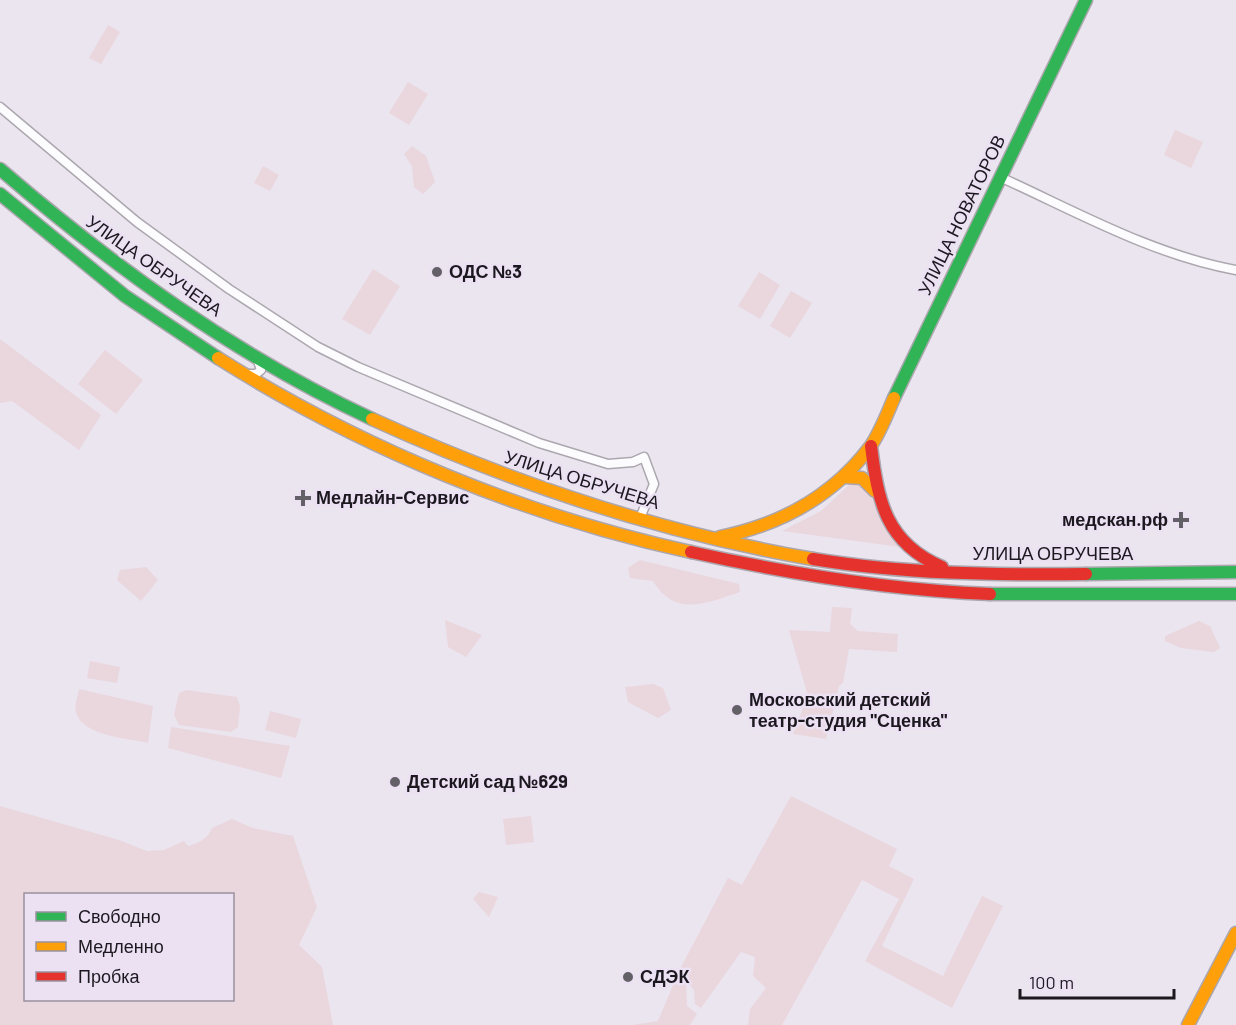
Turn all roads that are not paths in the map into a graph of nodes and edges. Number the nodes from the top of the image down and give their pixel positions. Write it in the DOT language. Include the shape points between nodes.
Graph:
graph roads {
  1 [pos="1086,0"];
  2 [pos="0,107"];
  3 [pos="0,169"];
  4 [pos="1000,177"];
  5 [pos="0,194"];
  6 [pos="1236,270"];
  7 [pos="256,357"];
  8 [pos="246,374"];
  9 [pos="871,446"];
  10 [pos="464,459"];
  11 [pos="844,477"];
  12 [pos="456,480"];
  13 [pos="876,492"];
  14 [pos="640,518"];
  15 [pos="713,538"];
  16 [pos="954,572"];
  17 [pos="1236,572"];
  18 [pos="1236,594"];
  19 [pos="1236,933"];
  20 [pos="1188,1025"];
  1 -- 4 [label="main road, УЛИЦА НОВАТОРОВ"];
  2 -- 14 [label="street" via="137,222 229,289 318,346 358,367 539,443 608,464 644,457 654,484"];
  3 -- 7 [label="main road, УЛИЦА ОБРУЧЕВА" via="132,276"];
  4 -- 6 [label="street" via="1154,247"];
  4 -- 9 [label="main road, УЛИЦА НОВАТОРОВ"];
  5 -- 8 [label="main road, УЛИЦА ОБРУЧЕВА" via="129,298"];
  7 -- 8 [label="street" via="261,370 254,375"];
  7 -- 10 [label="main road, УЛИЦА ОБРУЧЕВА" via="387,426"];
  8 -- 12 [label="main road, УЛИЦА ОБРУЧЕВА" via="376,444"];
  9 -- 11 [label="main road, УЛИЦА НОВАТОРОВ"];
  9 -- 13 [label="main road"];
  10 -- 12 [label="main road" via="447,465 448,473"];
  10 -- 14 [label="main road, УЛИЦА ОБРУЧЕВА" via="542,489"];
  11 -- 13 [label="main road" via="867,480"];
  11 -- 15 [label="main road, УЛИЦА НОВАТОРОВ" via="823,495 780,520 747,532"];
  12 -- 18 [label="main road, УЛИЦА ОБРУЧЕВА" via="607,532 855,584 1016,594"];
  13 -- 16 [label="main road" via="889,523 911,550 929,563"];
  14 -- 15 [label="main road, УЛИЦА ОБРУЧЕВА"];
  15 -- 16 [label="main road, УЛИЦА ОБРУЧЕВА" via="823,561"];
  16 -- 17 [label="main road, УЛИЦА ОБРУЧЕВА"];
  19 -- 20 [label="main road"];
}
